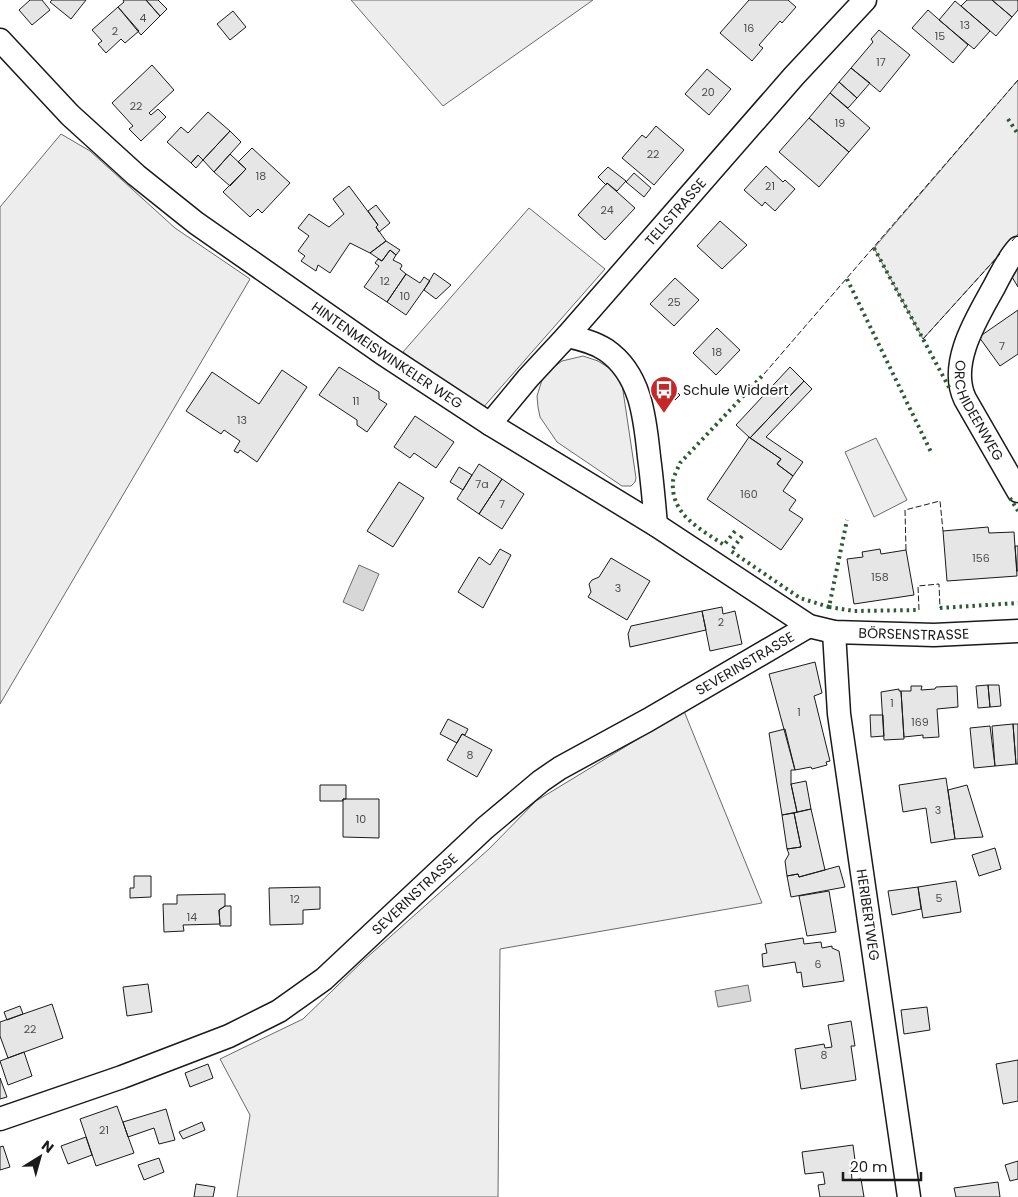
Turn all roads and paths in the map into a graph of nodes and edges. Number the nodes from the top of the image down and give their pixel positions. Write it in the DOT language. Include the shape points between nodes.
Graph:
graph roads {
  1 [pos="865,0"];
  2 [pos="0,40"];
  3 [pos="1018,248"];
  4 [pos="567,336"];
  5 [pos="490,424"];
  6 [pos="1018,492"];
  7 [pos="656,525"];
  8 [pos="809,626"];
  9 [pos="1018,631"];
  10 [pos="834,632"];
  11 [pos="0,1120"];
  12 [pos="909,1197"];
  1 -- 4 [label="street, TELLSTRASSE" via="794,76"];
  2 -- 5 [label="street, HINTENMEISWINKELER WEG" via="70,115 166,200 366,342"];
  3 -- 6 [label="street, ORCHIDEENWEG" via="1008,260 969,333 960,376 964,399"];
  4 -- 5 [label="street, TELLSTRASSE"];
  4 -- 7 [label="street" via="607,350 634,383 646,424"];
  5 -- 7 [label="street, HINTENMEISWINKELER WEG"];
  7 -- 8 [label="street, HINTENMEISWINKELER WEG"];
  8 -- 10 [label="street, BÖRSENSTRASSE"];
  8 -- 11 [label="street, SEVERINSTRASSE" via="540,781 324,979 279,1011 229,1036"];
  9 -- 10 [label="street, BÖRSENSTRASSE" via="934,635"];
  10 -- 12 [label="street, HERIBERTWEG" via="839,714"];
}
